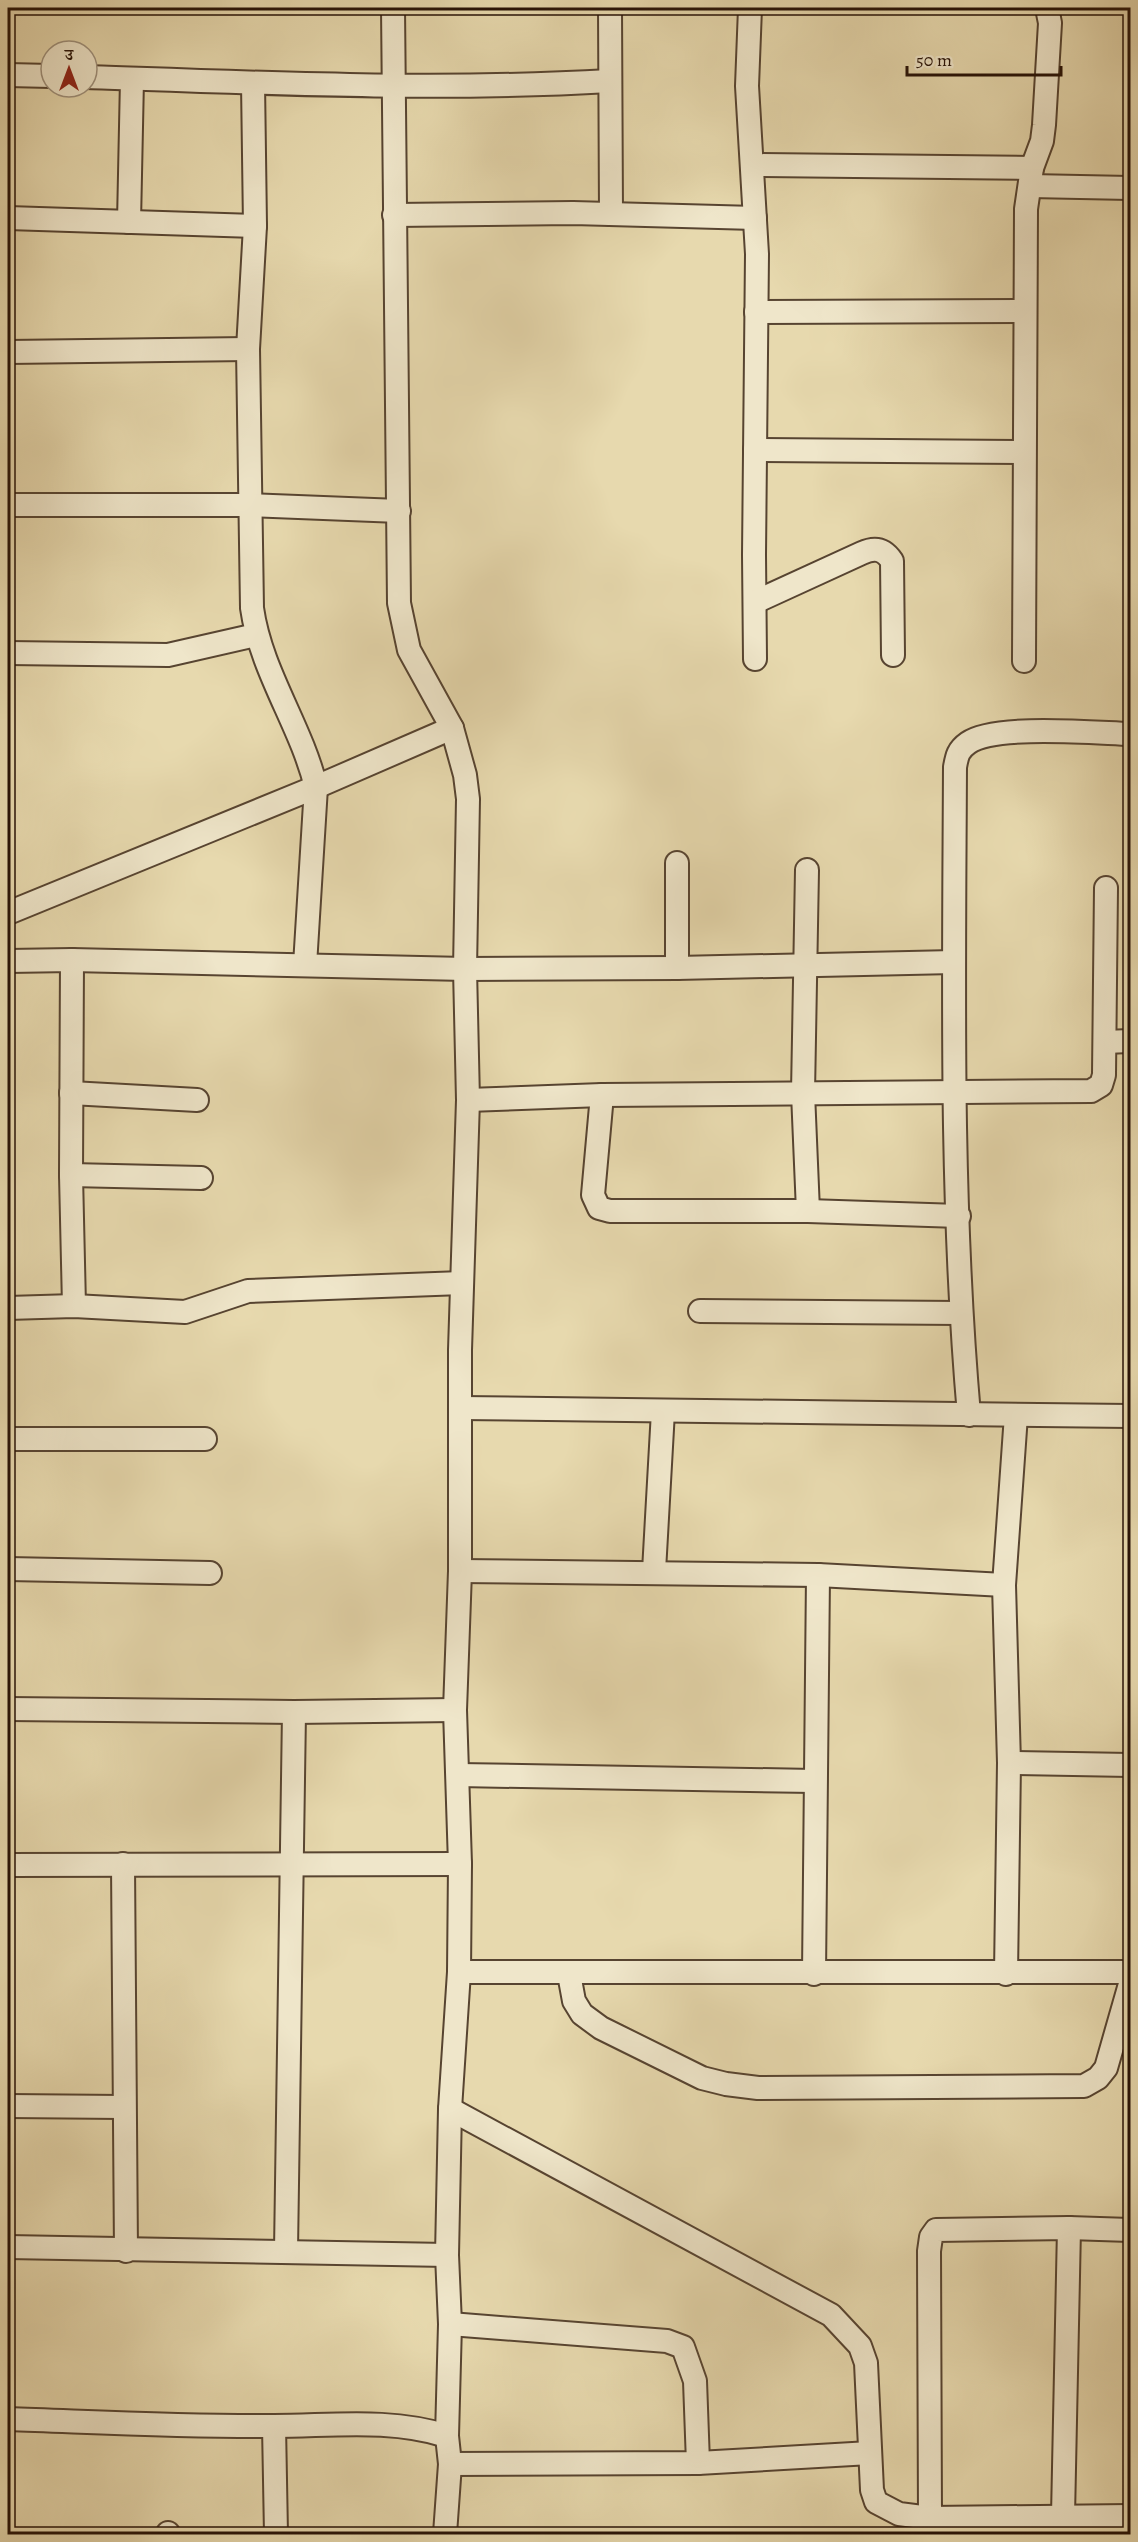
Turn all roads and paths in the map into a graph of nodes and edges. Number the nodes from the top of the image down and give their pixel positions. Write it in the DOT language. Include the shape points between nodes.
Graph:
graph roads {
  1 [pos="393,8"];
  2 [pos="610,8"];
  3 [pos="750,8"];
  4 [pos="1047,8"];
  5 [pos="8,75"];
  6 [pos="39,76"];
  7 [pos="99,78"];
  8 [pos="132,79"];
  9 [pos="610,81"];
  10 [pos="253,83"];
  11 [pos="392,86"];
  12 [pos="752,165"];
  13 [pos="1031,177"];
  14 [pos="1131,188"];
  15 [pos="611,214"];
  16 [pos="394,215"];
  17 [pos="8,218"];
  18 [pos="755,218"];
  19 [pos="129,222"];
  20 [pos="255,225"];
  21 [pos="1025,311"];
  22 [pos="756,312"];
  23 [pos="248,349"];
  24 [pos="8,352"];
  25 [pos="755,450"];
  26 [pos="1024,452"];
  27 [pos="8,505"];
  28 [pos="250,505"];
  29 [pos="399,511"];
  30 [pos="755,602"];
  31 [pos="256,635"];
  32 [pos="8,653"];
  33 [pos="893,655"];
  34 [pos="755,659"];
  35 [pos="1024,661"];
  36 [pos="452,728"];
  37 [pos="1131,734"];
  38 [pos="316,788"];
  39 [pos="677,863"];
  40 [pos="807,870"];
  41 [pos="1106,888"];
  42 [pos="8,913"];
  43 [pos="72,960"];
  44 [pos="8,961"];
  45 [pos="954,962"];
  46 [pos="305,965"];
  47 [pos="803,966"];
  48 [pos="465,969"];
  49 [pos="677,969"];
  50 [pos="1131,1041"];
  51 [pos="1105,1042"];
  52 [pos="954,1090"];
  53 [pos="71,1093"];
  54 [pos="803,1093"];
  55 [pos="602,1095"];
  56 [pos="197,1100"];
  57 [pos="468,1100"];
  58 [pos="71,1175"];
  59 [pos="201,1178"];
  60 [pos="808,1211"];
  61 [pos="959,1216"];
  62 [pos="462,1283"];
  63 [pos="74,1306"];
  64 [pos="8,1308"];
  65 [pos="700,1311"];
  66 [pos="960,1313"];
  67 [pos="460,1408"];
  68 [pos="663,1410"];
  69 [pos="969,1415"];
  70 [pos="1016,1415"];
  71 [pos="1131,1416"];
  72 [pos="8,1438"];
  73 [pos="205,1439"];
  74 [pos="8,1569"];
  75 [pos="460,1571"];
  76 [pos="654,1571"];
  77 [pos="210,1574"];
  78 [pos="818,1575"];
  79 [pos="1004,1585"];
  80 [pos="8,1709"];
  81 [pos="455,1710"];
  82 [pos="294,1712"];
  83 [pos="1009,1763"];
  84 [pos="1131,1765"];
  85 [pos="458,1775"];
  86 [pos="814,1781"];
  87 [pos="123,1864"];
  88 [pos="292,1864"];
  89 [pos="460,1864"];
  90 [pos="8,1865"];
  91 [pos="459,1972"];
  92 [pos="1131,1972"];
  93 [pos="569,1974"];
  94 [pos="814,1974"];
  95 [pos="1006,1974"];
  96 [pos="1131,1984"];
  97 [pos="8,2106"];
  98 [pos="123,2107"];
  99 [pos="450,2109"];
  100 [pos="1069,2228"];
  101 [pos="1131,2230"];
  102 [pos="8,2247"];
  103 [pos="126,2251"];
  104 [pos="286,2252"];
  105 [pos="447,2255"];
  106 [pos="450,2324"];
  107 [pos="8,2420"];
  108 [pos="274,2426"];
  109 [pos="447,2436"];
  110 [pos="870,2453"];
  111 [pos="698,2463"];
  112 [pos="450,2464"];
  113 [pos="1063,2516"];
  114 [pos="1131,2516"];
  115 [pos="930,2518"];
  116 [pos="276,2535"];
  117 [pos="446,2535"];
  1 -- 11 [label="street"];
  2 -- 9 [label="street"];
  3 -- 12 [label="street" via="747,86"];
  4 -- 13 [label="street" via="1050,23 1044,125"];
  5 -- 6 [label="street"];
  7 -- 8 [label="street"];
  8 -- 10 [label="street"];
  8 -- 19 [label="street"];
  9 -- 11 [label="street" via="523,86"];
  9 -- 15 [label="street"];
  10 -- 11 [label="street"];
  10 -- 20 [label="street"];
  11 -- 16 [label="street"];
  12 -- 13 [label="street"];
  12 -- 18 [label="street"];
  13 -- 14 [label="street"];
  13 -- 21 [label="street" via="1026,209"];
  15 -- 16 [label="street"];
  15 -- 18 [label="street"];
  16 -- 29 [label="street"];
  17 -- 19 [label="street"];
  18 -- 22 [label="street"];
  19 -- 20 [label="street"];
  20 -- 23 [label="street"];
  21 -- 22 [label="street"];
  21 -- 26 [label="street"];
  22 -- 25 [label="street"];
  23 -- 24 [label="street"];
  23 -- 28 [label="street"];
  25 -- 26 [label="street"];
  25 -- 30 [label="street"];
  26 -- 35 [label="street"];
  27 -- 28 [label="street"];
  28 -- 29 [label="street"];
  28 -- 31 [label="street"];
  29 -- 36 [label="street" via="399,603 403,628 409,650"];
  30 -- 33 [label="street" via="878,549 892,561"];
  30 -- 34 [label="street"];
  31 -- 32 [label="street" via="168,655"];
  31 -- 38 [label="street" via="309,759"];
  36 -- 38 [label="street"];
  36 -- 48 [label="street" via="468,799"];
  37 -- 45 [label="street" via="997,733 970,741 958,751"];
  38 -- 42 [label="street"];
  38 -- 46 [label="street"];
  39 -- 49 [label="street"];
  40 -- 47 [label="street"];
  41 -- 51 [label="street"];
  43 -- 44 [label="street"];
  43 -- 46 [label="street"];
  43 -- 53 [label="street"];
  45 -- 47 [label="street"];
  45 -- 52 [label="street"];
  46 -- 48 [label="street"];
  47 -- 49 [label="street"];
  47 -- 54 [label="street"];
  48 -- 49 [label="street"];
  48 -- 57 [label="street"];
  50 -- 51 [label="street"];
  51 -- 52 [label="street" via="1104,1075 1101,1085 1091,1091"];
  52 -- 54 [label="street"];
  52 -- 61 [label="street"];
  53 -- 56 [label="street"];
  53 -- 58 [label="street"];
  54 -- 55 [label="street"];
  54 -- 60 [label="street"];
  55 -- 57 [label="street"];
  55 -- 60 [label="street" via="593,1195 599,1208"];
  57 -- 62 [label="street"];
  58 -- 59 [label="street"];
  58 -- 63 [label="street"];
  60 -- 61 [label="street"];
  61 -- 66 [label="street"];
  62 -- 63 [label="street" via="248,1291 185,1312"];
  62 -- 67 [label="street"];
  63 -- 64 [label="street"];
  65 -- 66 [label="street"];
  66 -- 69 [label="street"];
  67 -- 68 [label="street"];
  67 -- 75 [label="street"];
  68 -- 69 [label="street"];
  68 -- 76 [label="street"];
  69 -- 70 [label="street"];
  70 -- 71 [label="street"];
  70 -- 79 [label="street"];
  72 -- 73 [label="street"];
  74 -- 77 [label="street"];
  75 -- 76 [label="street"];
  75 -- 81 [label="street"];
  76 -- 78 [label="street"];
  78 -- 79 [label="street"];
  78 -- 86 [label="street"];
  79 -- 83 [label="street"];
  80 -- 82 [label="street"];
  81 -- 82 [label="street"];
  81 -- 85 [label="street"];
  82 -- 88 [label="street"];
  83 -- 84 [label="street"];
  83 -- 95 [label="street"];
  85 -- 86 [label="street"];
  85 -- 89 [label="street"];
  86 -- 94 [label="street"];
  87 -- 88 [label="street"];
  87 -- 90 [label="street"];
  87 -- 98 [label="street"];
  88 -- 89 [label="street"];
  88 -- 104 [label="street"];
  89 -- 91 [label="street"];
  91 -- 93 [label="street"];
  91 -- 99 [label="street"];
  92 -- 95 [label="street"];
  93 -- 94 [label="street"];
  93 -- 96 [label="street" via="574,2001 582,2014 601,2028 702,2078 758,2088 1084,2086 1106,2068"];
  94 -- 95 [label="street"];
  97 -- 98 [label="street"];
  98 -- 103 [label="street"];
  99 -- 105 [label="street"];
  99 -- 110 [label="street" via="831,2315 860,2346 866,2362"];
  100 -- 101 [label="street"];
  100 -- 113 [label="street"];
  100 -- 115 [label="street" via="947,2229 936,2230 931,2238"];
  102 -- 103 [label="street"];
  103 -- 104 [label="street"];
  104 -- 105 [label="street"];
  105 -- 106 [label="street"];
  106 -- 109 [label="street"];
  106 -- 111 [label="street" via="667,2341 683,2347 695,2381"];
  107 -- 108 [label="street"];
  108 -- 109 [label="street" via="356,2423 419,2427"];
  108 -- 116 [label="street"];
  109 -- 112 [label="street"];
  110 -- 111 [label="street"];
  110 -- 115 [label="street" via="876,2502 898,2514"];
  111 -- 112 [label="street"];
  112 -- 117 [label="street"];
  113 -- 114 [label="street"];
  113 -- 115 [label="street"];
}
